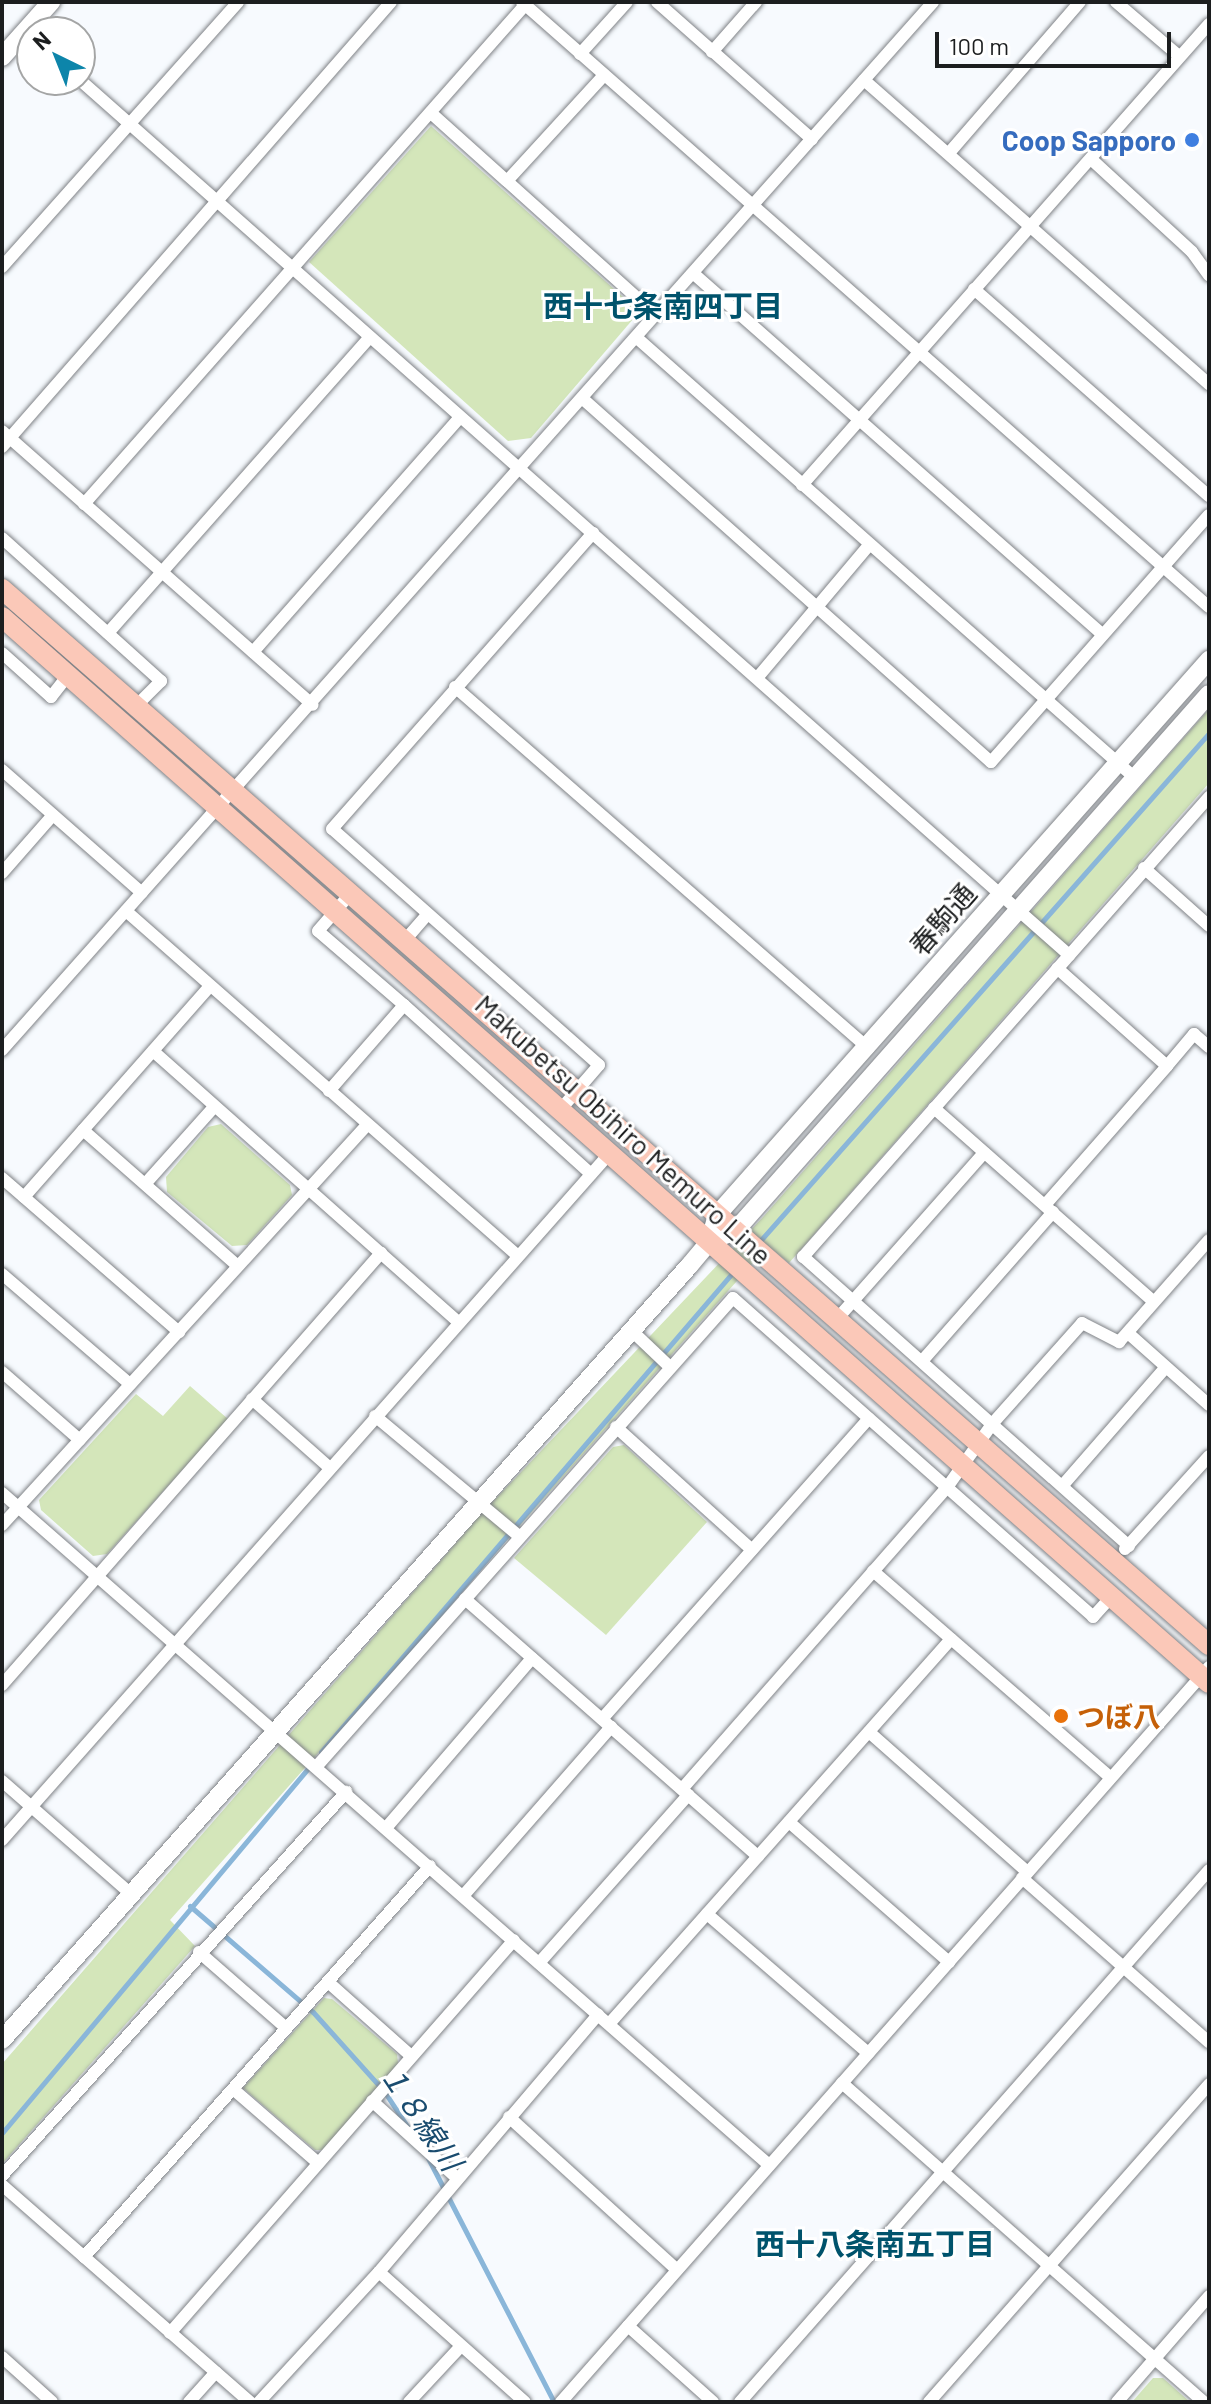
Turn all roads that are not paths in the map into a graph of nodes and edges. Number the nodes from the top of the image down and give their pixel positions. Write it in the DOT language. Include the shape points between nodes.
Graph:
graph roads {
  1 [pos="238,2"];
  2 [pos="391,2"];
  3 [pos="627,2"];
  4 [pos="657,2"];
  5 [pos="756,2"];
  6 [pos="933,2"];
  7 [pos="1080,2"];
  8 [pos="1116,2"];
  9 [pos="524,4"];
  10 [pos="1209,24"];
  11 [pos="712,52"];
  12 [pos="580,54"];
  13 [pos="1179,56"];
  14 [pos="604,75"];
  15 [pos="864,80"];
  16 [pos="96,94"];
  17 [pos="431,113"];
  18 [pos="129,123"];
  19 [pos="812,139"];
  20 [pos="949,153"];
  21 [pos="1091,159"];
  22 [pos="507,181"];
  23 [pos="217,202"];
  24 [pos="753,206"];
  25 [pos="1031,227"];
  26 [pos="2,267"];
  27 [pos="293,268"];
  28 [pos="694,274"];
  29 [pos="1209,275"];
  30 [pos="974,289"];
  31 [pos="656,315"];
  32 [pos="370,337"];
  33 [pos="637,338"];
  34 [pos="919,352"];
  35 [pos="1209,384"];
  36 [pos="583,399"];
  37 [pos="459,418"];
  38 [pos="859,421"];
  39 [pos="5,439"];
  40 [pos="520,469"];
  41 [pos="802,485"];
  42 [pos="1209,496"];
  43 [pos="84,504"];
  44 [pos="1209,515"];
  45 [pos="593,533"];
  46 [pos="2,538"];
  47 [pos="869,545"];
  48 [pos="1164,566"];
  49 [pos="162,571"];
  50 [pos="2,589"];
  51 [pos="817,607"];
  52 [pos="1209,607"];
  53 [pos="2,617"];
  54 [pos="108,633"];
  55 [pos="1102,634"];
  56 [pos="253,652"];
  57 [pos="2,653"];
  58 [pos="1209,660"];
  59 [pos="68,675"];
  60 [pos="758,677"];
  61 [pos="455,687"];
  62 [pos="1209,694"];
  63 [pos="1047,699"];
  64 [pos="313,705"];
  65 [pos="129,715"];
  66 [pos="1119,762"];
  67 [pos="2,770"];
  68 [pos="1135,778"];
  69 [pos="233,790"];
  70 [pos="1209,797"];
  71 [pos="218,807"];
  72 [pos="53,815"];
  73 [pos="1144,868"];
  74 [pos="2,873"];
  75 [pos="352,892"];
  76 [pos="142,893"];
  77 [pos="1001,894"];
  78 [pos="1019,909"];
  79 [pos="126,911"];
  80 [pos="336,911"];
  81 [pos="428,914"];
  82 [pos="1209,926"];
  83 [pos="406,939"];
  84 [pos="1069,955"];
  85 [pos="1057,968"];
  86 [pos="210,986"];
  87 [pos="404,1005"];
  88 [pos="1209,1047"];
  89 [pos="868,1048"];
  90 [pos="2,1050"];
  91 [pos="153,1051"];
  92 [pos="1167,1066"];
  93 [pos="329,1091"];
  94 [pos="576,1091"];
  95 [pos="214,1107"];
  96 [pos="934,1108"];
  97 [pos="561,1109"];
  98 [pos="367,1125"];
  99 [pos="83,1130"];
  100 [pos="610,1153"];
  101 [pos="984,1153"];
  102 [pos="591,1174"];
  103 [pos="2,1178"];
  104 [pos="146,1183"];
  105 [pos="309,1189"];
  106 [pos="24,1197"];
  107 [pos="1049,1208"];
  108 [pos="717,1215"];
  109 [pos="735,1231"];
  110 [pos="1209,1240"];
  111 [pos="709,1242"];
  112 [pos="381,1253"];
  113 [pos="517,1255"];
  114 [pos="238,1266"];
  115 [pos="2,1274"];
  116 [pos="853,1300"];
  117 [pos="1154,1302"];
  118 [pos="837,1319"];
  119 [pos="458,1322"];
  120 [pos="631,1330"];
  121 [pos="179,1332"];
  122 [pos="1128,1333"];
  123 [pos="818,1340"];
  124 [pos="803,1359"];
  125 [pos="923,1360"];
  126 [pos="670,1367"];
  127 [pos="1165,1368"];
  128 [pos="2,1372"];
  129 [pos="130,1384"];
  130 [pos="252,1399"];
  131 [pos="1209,1405"];
  132 [pos="375,1416"];
  133 [pos="869,1418"];
  134 [pos="993,1423"];
  135 [pos="616,1427"];
  136 [pos="80,1440"];
  137 [pos="980,1444"];
  138 [pos="1209,1456"];
  139 [pos="964,1465"];
  140 [pos="330,1468"];
  141 [pos="1063,1485"];
  142 [pos="948,1486"];
  143 [pos="2,1493"];
  144 [pos="478,1502"];
  145 [pos="18,1507"];
  146 [pos="2,1525"];
  147 [pos="519,1536"];
  148 [pos="1129,1546"];
  149 [pos="752,1550"];
  150 [pos="1113,1564"];
  151 [pos="873,1571"];
  152 [pos="96,1578"];
  153 [pos="1112,1596"];
  154 [pos="465,1599"];
  155 [pos="951,1639"];
  156 [pos="173,1645"];
  157 [pos="1209,1645"];
  158 [pos="532,1658"];
  159 [pos="1206,1676"];
  160 [pos="2,1685"];
  161 [pos="606,1723"];
  162 [pos="869,1732"];
  163 [pos="276,1733"];
  164 [pos="317,1766"];
  165 [pos="1110,1777"];
  166 [pos="2,1781"];
  167 [pos="346,1792"];
  168 [pos="685,1792"];
  169 [pos="31,1807"];
  170 [pos="789,1822"];
  171 [pos="386,1828"];
  172 [pos="2,1840"];
  173 [pos="758,1856"];
  174 [pos="430,1866"];
  175 [pos="1209,1870"];
  176 [pos="1025,1875"];
  177 [pos="132,1895"];
  178 [pos="463,1896"];
  179 [pos="707,1914"];
  180 [pos="514,1940"];
  181 [pos="199,1952"];
  182 [pos="949,1962"];
  183 [pos="539,1963"];
  184 [pos="1125,1966"];
  185 [pos="328,1982"];
  186 [pos="598,2015"];
  187 [pos="609,2024"];
  188 [pos="286,2028"];
  189 [pos="2,2040"];
  190 [pos="1209,2042"];
  191 [pos="868,2053"];
  192 [pos="411,2056"];
  193 [pos="842,2083"];
  194 [pos="1209,2084"];
  195 [pos="233,2089"];
  196 [pos="372,2101"];
  197 [pos="509,2117"];
  198 [pos="318,2163"];
  199 [pos="769,2165"];
  200 [pos="944,2172"];
  201 [pos="2,2176"];
  202 [pos="457,2178"];
  203 [pos="2,2185"];
  204 [pos="84,2257"];
  205 [pos="1050,2266"];
  206 [pos="677,2270"];
  207 [pos="379,2272"];
  208 [pos="1209,2296"];
  209 [pos="628,2326"];
  210 [pos="170,2333"];
  211 [pos="461,2346"];
  212 [pos="2,2357"];
  213 [pos="1154,2358"];
  214 [pos="216,2372"];
  215 [pos="52,2402"];
  216 [pos="189,2402"];
  217 [pos="250,2402"];
  218 [pos="259,2402"];
  219 [pos="409,2402"];
  220 [pos="525,2402"];
  221 [pos="561,2402"];
  222 [pos="713,2402"];
  223 [pos="740,2402"];
  224 [pos="929,2402"];
  225 [pos="1117,2402"];
  226 [pos="1204,2402"];
  1 -- 18 [label="street"];
  2 -- 23 [label="street"];
  3 -- 12 [label="street"];
  4 -- 11 [label="street"];
  5 -- 11 [label="street"];
  6 -- 15 [label="street"];
  7 -- 20 [label="street"];
  8 -- 13 [label="street"];
  9 -- 12 [label="street"];
  9 -- 17 [label="street"];
  10 -- 13 [label="street"];
  11 -- 19 [label="street"];
  12 -- 14 [label="street"];
  13 -- 21 [label="street"];
  14 -- 22 [label="street"];
  14 -- 24 [label="street"];
  15 -- 19 [label="street"];
  15 -- 20 [label="street"];
  16 -- 18 [label="street"];
  17 -- 22 [label="street"];
  17 -- 27 [label="street"];
  18 -- 23 [label="street"];
  18 -- 26 [label="street"];
  19 -- 24 [label="street"];
  20 -- 25 [label="street"];
  21 -- 25 [label="street"];
  21 -- 29 [label="street" via="1192,252"];
  22 -- 31 [label="street"];
  23 -- 27 [label="street"];
  23 -- 39 [label="street"];
  24 -- 28 [label="street"];
  24 -- 34 [label="street"];
  25 -- 30 [label="street"];
  25 -- 35 [label="street"];
  27 -- 32 [label="street"];
  27 -- 43 [label="street"];
  28 -- 31 [label="street"];
  28 -- 38 [label="street"];
  30 -- 34 [label="street"];
  30 -- 42 [label="street"];
  31 -- 33 [label="street"];
  32 -- 37 [label="street"];
  32 -- 49 [label="street"];
  33 -- 36 [label="street"];
  33 -- 41 [label="street"];
  34 -- 38 [label="street"];
  34 -- 48 [label="street"];
  36 -- 40 [label="street"];
  36 -- 51 [label="street"];
  37 -- 40 [label="street"];
  37 -- 56 [label="street"];
  38 -- 41 [label="street"];
  38 -- 55 [label="street"];
  39 -- 43 [label="street"];
  40 -- 45 [label="street"];
  40 -- 64 [label="street"];
  41 -- 47 [label="street"];
  43 -- 49 [label="street"];
  44 -- 48 [label="street"];
  45 -- 60 [label="street"];
  45 -- 61 [label="street"];
  46 -- 54 [label="street"];
  47 -- 51 [label="street"];
  47 -- 63 [label="street"];
  48 -- 52 [label="street"];
  48 -- 55 [label="street"];
  49 -- 54 [label="street"];
  49 -- 56 [label="street"];
  50 -- 65 [label="main road, Makubetsu Obihiro Memuro Line"];
  51 -- 60 [label="street"];
  51 -- 63 [label="street" via="991,762"];
  53 -- 59 [label="main road, Makubetsu Obihiro Memuro Line"];
  54 -- 65 [label="street" via="161,681"];
  55 -- 63 [label="street"];
  56 -- 64 [label="street"];
  57 -- 59 [label="street" via="51,697"];
  58 -- 66 [label="street, 春駒通"];
  59 -- 65 [label="main road, Makubetsu Obihiro Memuro Line"];
  60 -- 77 [label="street"];
  61 -- 81 [label="street" via="332,829"];
  61 -- 89 [label="street"];
  62 -- 68 [label="street, 春駒通"];
  63 -- 66 [label="street"];
  64 -- 69 [label="street"];
  65 -- 69 [label="main road, Makubetsu Obihiro Memuro Line"];
  65 -- 71 [label="main road, Makubetsu Obihiro Memuro Line"];
  66 -- 68 [label="street"];
  66 -- 77 [label="street, 春駒通"];
  67 -- 72 [label="street"];
  68 -- 78 [label="street, 春駒通"];
  69 -- 71 [label="street"];
  69 -- 75 [label="main road, Makubetsu Obihiro Memuro Line"];
  70 -- 73 [label="street"];
  71 -- 76 [label="street"];
  71 -- 80 [label="main road, Makubetsu Obihiro Memuro Line"];
  72 -- 74 [label="street"];
  72 -- 76 [label="street"];
  73 -- 82 [label="street"];
  73 -- 84 [label="street"];
  75 -- 80 [label="street"];
  75 -- 83 [label="main road, Makubetsu Obihiro Memuro Line"];
  76 -- 79 [label="street"];
  77 -- 78 [label="street"];
  77 -- 89 [label="street, 春駒通"];
  78 -- 84 [label="street"];
  78 -- 109 [label="street, 春駒通"];
  79 -- 86 [label="street"];
  79 -- 90 [label="street"];
  80 -- 87 [label="street" via="318,931"];
  80 -- 97 [label="main road, Makubetsu Obihiro Memuro Line"];
  81 -- 83 [label="street"];
  81 -- 94 [label="street" via="599,1065"];
  83 -- 94 [label="main road, Makubetsu Obihiro Memuro Line"];
  84 -- 85 [label="street"];
  85 -- 92 [label="street"];
  85 -- 96 [label="street"];
  86 -- 91 [label="street"];
  86 -- 93 [label="street"];
  87 -- 93 [label="street"];
  87 -- 102 [label="street"];
  88 -- 92 [label="street" via="1194,1034"];
  89 -- 108 [label="street, 春駒通"];
  91 -- 95 [label="street"];
  91 -- 99 [label="street"];
  92 -- 107 [label="street"];
  93 -- 98 [label="street"];
  94 -- 97 [label="street"];
  94 -- 108 [label="main road, Makubetsu Obihiro Memuro Line"];
  95 -- 104 [label="street"];
  95 -- 105 [label="street"];
  96 -- 101 [label="street"];
  96 -- 116 [label="street" via="803,1257"];
  97 -- 100 [label="main road, Makubetsu Obihiro Memuro Line"];
  98 -- 105 [label="street"];
  98 -- 113 [label="street"];
  99 -- 104 [label="street"];
  99 -- 106 [label="street"];
  100 -- 102 [label="street"];
  100 -- 111 [label="main road, Makubetsu Obihiro Memuro Line"];
  101 -- 107 [label="street"];
  101 -- 116 [label="street"];
  102 -- 113 [label="street"];
  103 -- 106 [label="street"];
  104 -- 114 [label="street"];
  105 -- 112 [label="street"];
  105 -- 114 [label="street"];
  106 -- 121 [label="street"];
  107 -- 117 [label="street"];
  107 -- 125 [label="street"];
  108 -- 109 [label="main road, Makubetsu Obihiro Memuro Line"];
  108 -- 111 [label="street"];
  109 -- 111 [label="street"];
  109 -- 118 [label="main road, Makubetsu Obihiro Memuro Line"];
  110 -- 117 [label="street"];
  111 -- 120 [label="street"];
  111 -- 123 [label="main road, Makubetsu Obihiro Memuro Line"];
  112 -- 119 [label="street"];
  112 -- 130 [label="street"];
  113 -- 119 [label="street"];
  114 -- 121 [label="street"];
  115 -- 129 [label="street"];
  116 -- 118 [label="street"];
  116 -- 125 [label="street"];
  117 -- 122 [label="street"];
  118 -- 137 [label="main road, Makubetsu Obihiro Memuro Line"];
  119 -- 132 [label="street"];
  120 -- 126 [label="street"];
  120 -- 144 [label="street"];
  121 -- 129 [label="street"];
  122 -- 127 [label="street"];
  122 -- 134 [label="street" via="1119,1342 1082,1323"];
  123 -- 124 [label="street"];
  123 -- 139 [label="main road, Makubetsu Obihiro Memuro Line"];
  124 -- 126 [label="street" via="733,1298"];
  124 -- 133 [label="street"];
  125 -- 134 [label="street"];
  126 -- 135 [label="street"];
  127 -- 131 [label="street"];
  127 -- 141 [label="street"];
  128 -- 136 [label="street"];
  129 -- 136 [label="street"];
  130 -- 140 [label="street"];
  130 -- 152 [label="street"];
  132 -- 140 [label="street"];
  132 -- 144 [label="street"];
  133 -- 142 [label="street"];
  133 -- 149 [label="street"];
  134 -- 137 [label="street"];
  134 -- 141 [label="street"];
  135 -- 147 [label="street"];
  135 -- 149 [label="street"];
  136 -- 145 [label="street"];
  137 -- 139 [label="street"];
  137 -- 150 [label="main road, Makubetsu Obihiro Memuro Line"];
  138 -- 148 [label="street"];
  139 -- 142 [label="street"];
  139 -- 153 [label="main road, Makubetsu Obihiro Memuro Line"];
  140 -- 156 [label="street"];
  141 -- 148 [label="street"];
  142 -- 151 [label="street"];
  142 -- 153 [label="street" via="1093,1617"];
  143 -- 145 [label="street"];
  144 -- 147 [label="street"];
  144 -- 163 [label="street"];
  145 -- 146 [label="street"];
  145 -- 152 [label="street"];
  147 -- 154 [label="street"];
  148 -- 150 [label="street"];
  149 -- 161 [label="street"];
  150 -- 157 [label="main road, Makubetsu Obihiro Memuro Line"];
  151 -- 155 [label="street"];
  151 -- 168 [label="street"];
  152 -- 156 [label="street"];
  152 -- 160 [label="street"];
  153 -- 159 [label="main road, Makubetsu Obihiro Memuro Line"];
  154 -- 158 [label="street"];
  154 -- 164 [label="street"];
  155 -- 162 [label="street"];
  155 -- 165 [label="street"];
  156 -- 163 [label="street"];
  156 -- 169 [label="street"];
  158 -- 161 [label="street"];
  158 -- 171 [label="street"];
  159 -- 165 [label="street"];
  161 -- 168 [label="street"];
  161 -- 178 [label="street"];
  162 -- 170 [label="street"];
  162 -- 176 [label="street"];
  163 -- 164 [label="street"];
  163 -- 177 [label="street"];
  164 -- 167 [label="street"];
  165 -- 176 [label="street"];
  166 -- 169 [label="street"];
  167 -- 171 [label="street"];
  167 -- 181 [label="street"];
  168 -- 173 [label="street"];
  168 -- 183 [label="street"];
  169 -- 172 [label="street"];
  169 -- 177 [label="street"];
  170 -- 173 [label="street"];
  170 -- 182 [label="street"];
  171 -- 174 [label="street"];
  173 -- 179 [label="street"];
  174 -- 178 [label="street"];
  174 -- 185 [label="street"];
  175 -- 184 [label="street"];
  176 -- 182 [label="street"];
  176 -- 184 [label="street"];
  177 -- 189 [label="street"];
  178 -- 180 [label="street"];
  179 -- 187 [label="street"];
  179 -- 191 [label="street"];
  180 -- 183 [label="street"];
  180 -- 192 [label="street"];
  181 -- 188 [label="street"];
  181 -- 201 [label="street"];
  182 -- 191 [label="street"];
  183 -- 186 [label="street"];
  184 -- 190 [label="street"];
  184 -- 200 [label="street"];
  185 -- 188 [label="street"];
  185 -- 192 [label="street"];
  186 -- 187 [label="street"];
  186 -- 197 [label="street"];
  187 -- 199 [label="street"];
  188 -- 195 [label="street"];
  191 -- 193 [label="street"];
  192 -- 196 [label="street"];
  193 -- 199 [label="street"];
  193 -- 200 [label="street"];
  194 -- 205 [label="street"];
  195 -- 198 [label="street"];
  195 -- 204 [label="street"];
  196 -- 198 [label="street"];
  196 -- 202 [label="street"];
  197 -- 202 [label="street"];
  197 -- 206 [label="street"];
  198 -- 210 [label="street"];
  199 -- 206 [label="street"];
  200 -- 205 [label="street"];
  200 -- 223 [label="street"];
  202 -- 207 [label="street"];
  203 -- 204 [label="street"];
  204 -- 210 [label="street"];
  205 -- 213 [label="street"];
  205 -- 224 [label="street"];
  206 -- 209 [label="street"];
  207 -- 211 [label="street"];
  207 -- 218 [label="street"];
  208 -- 213 [label="street"];
  209 -- 221 [label="street"];
  209 -- 222 [label="street"];
  210 -- 214 [label="street"];
  211 -- 219 [label="street"];
  211 -- 220 [label="street"];
  212 -- 215 [label="street"];
  213 -- 225 [label="street"];
  213 -- 226 [label="street"];
  214 -- 216 [label="street"];
  214 -- 217 [label="street"];
}
